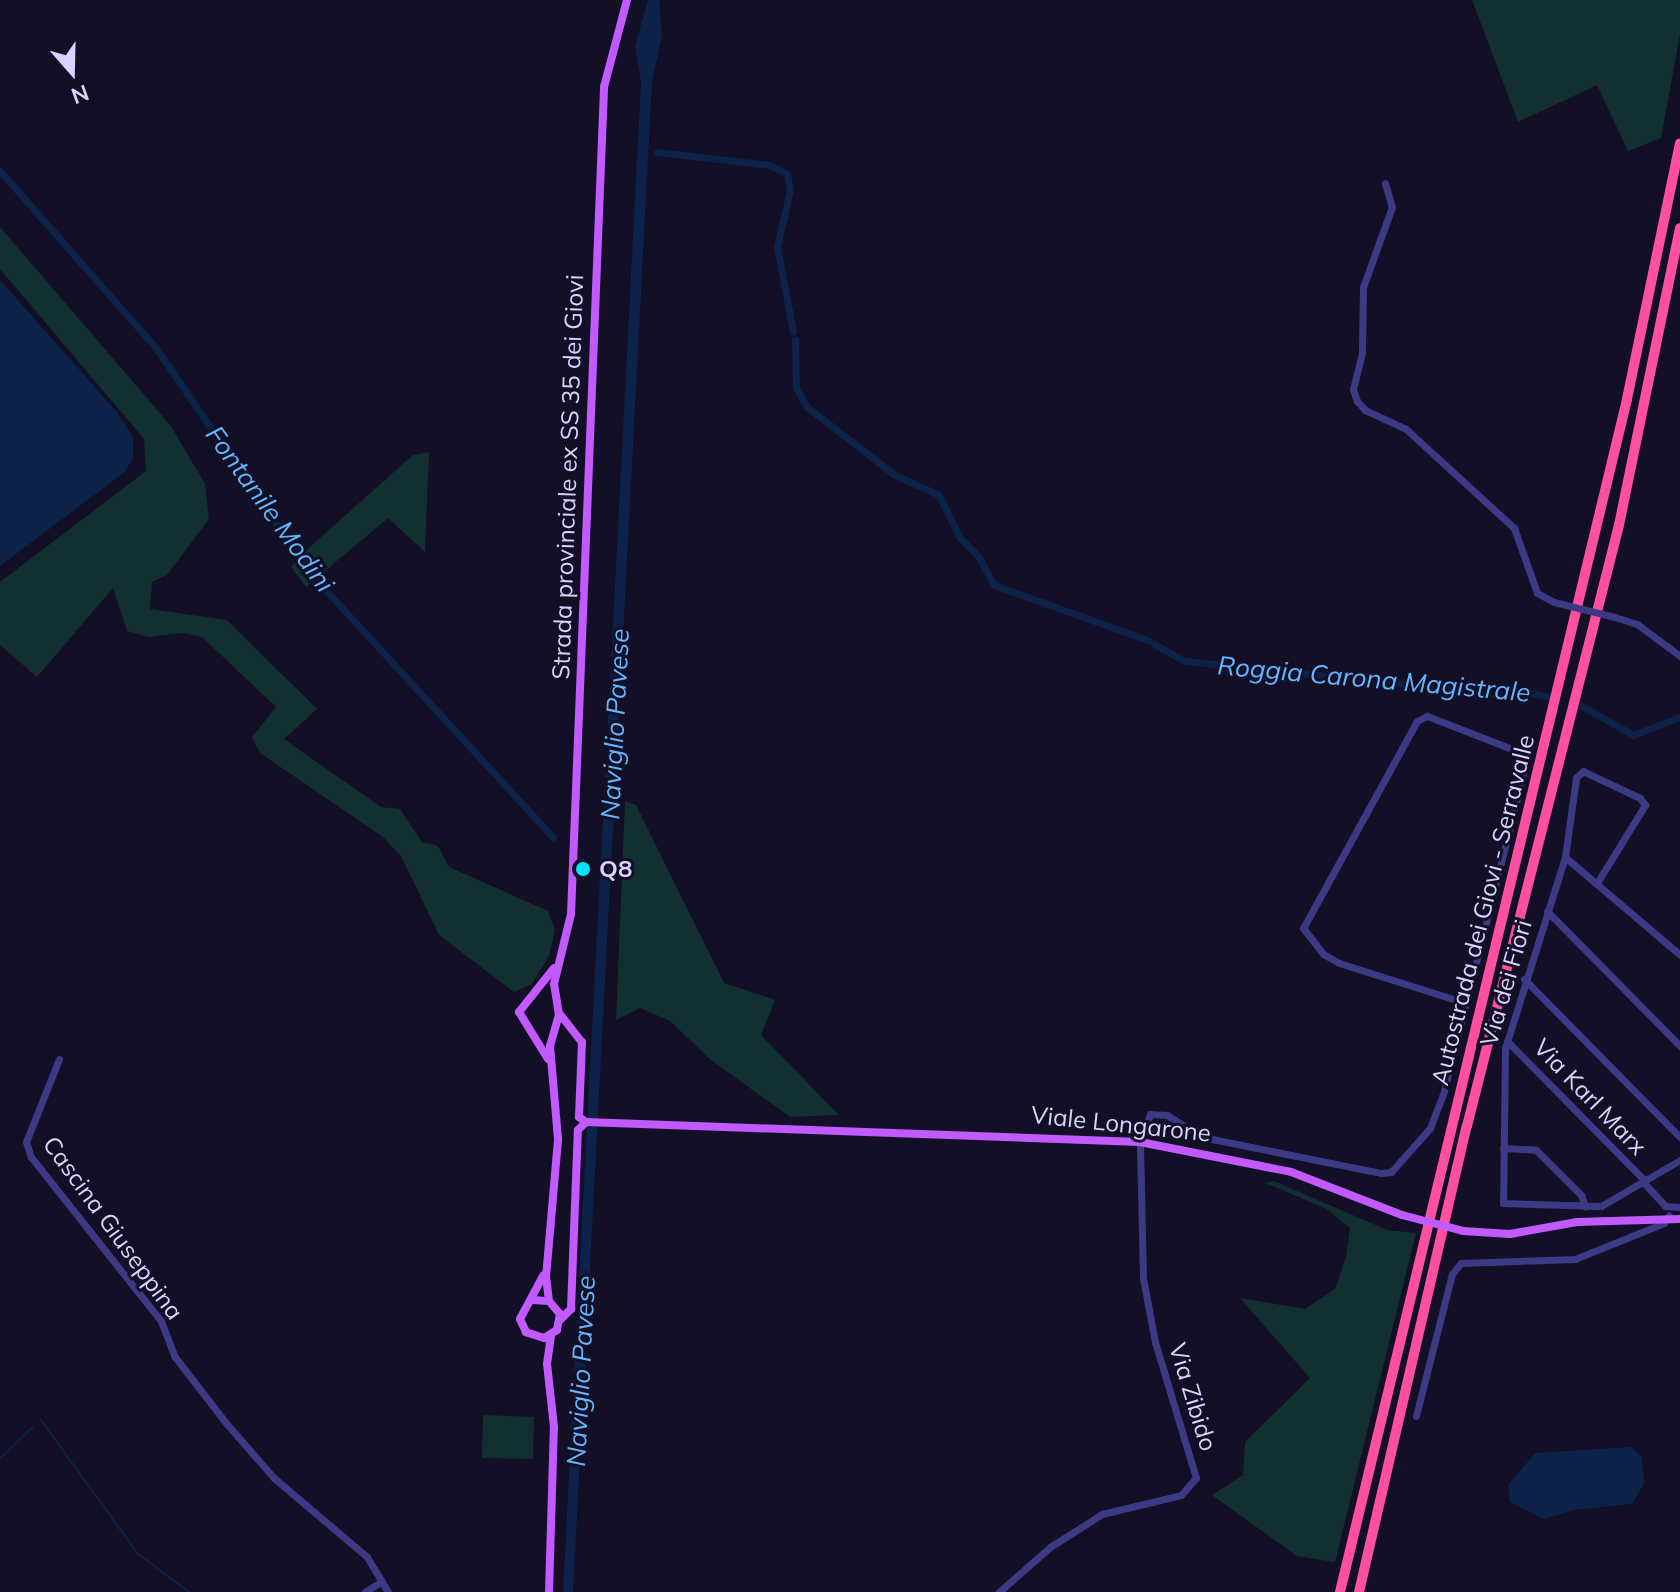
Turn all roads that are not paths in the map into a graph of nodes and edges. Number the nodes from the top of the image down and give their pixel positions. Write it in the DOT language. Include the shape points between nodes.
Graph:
graph roads {
  1 [pos="627,0"];
  2 [pos="1680,143"];
  3 [pos="1385,183"];
  4 [pos="1680,228"];
  5 [pos="1680,656"];
  6 [pos="1565,857"];
  7 [pos="1597,883"];
  8 [pos="1547,911"];
  9 [pos="1678,950"];
  10 [pos="561,957"];
  11 [pos="1524,979"];
  12 [pos="527,998"];
  13 [pos="1466,1003"];
  14 [pos="558,1009"];
  15 [pos="554,1026"];
  16 [pos="529,1030"];
  17 [pos="1507,1041"];
  18 [pos="1680,1046"];
  19 [pos="59,1059"];
  20 [pos="553,1072"];
  21 [pos="586,1122"];
  22 [pos="1680,1137"];
  23 [pos="1140,1142"];
  24 [pos="1503,1148"];
  25 [pos="1680,1160"];
  26 [pos="1644,1182"];
  27 [pos="1585,1206"];
  28 [pos="1680,1207"];
  29 [pos="1668,1217"];
  30 [pos="1680,1217"];
  31 [pos="547,1260"];
  32 [pos="533,1300"];
  33 [pos="549,1301"];
  34 [pos="560,1320"];
  35 [pos="551,1335"];
  36 [pos="534,1338"];
  37 [pos="547,1364"];
  38 [pos="1416,1416"];
  39 [pos="382,1581"];
  40 [pos="365,1592"];
  41 [pos="388,1592"];
  42 [pos="549,1592"];
  43 [pos="999,1592"];
  44 [pos="1340,1592"];
  45 [pos="1359,1592"];
  1 -- 10 [label="main road, Strada provinciale ex SS 35 dei Giovi" via="604,87 571,914"];
  2 -- 44 [label="highway, Autostrada dei Giovi - Serravalle" via="1627,399"];
  3 -- 5 [label="street, bridge" via="1392,207 1363,287 1362,353 1353,389 1357,401 1406,429 1514,528 1537,593 1637,624"];
  4 -- 45 [label="highway, Autostrada dei Giovi - Serravalle" via="1619,525 1467,1126"];
  6 -- 7 [label="street"];
  6 -- 7 [label="street, Via dei Fiori" via="1576,778 1583,771 1644,801"];
  6 -- 8 [label="street, Via dei Fiori"];
  7 -- 9 [label="street"];
  8 -- 11 [label="street, Via dei Fiori"];
  8 -- 18 [label="street"];
  10 -- 12 [label="main road, Strada provinciale ex SS 35 dei Giovi"];
  10 -- 14 [label="main road, Strada provinciale ex SS 35 dei Giovi" via="554,988"];
  11 -- 17 [label="street, Via dei Fiori"];
  11 -- 22 [label="street"];
  12 -- 14 [label="main road" via="544,994"];
  12 -- 16 [label="main road, Strada provinciale ex SS 35 dei Giovi" via="519,1015"];
  13 -- 13 [label="street" via="1339,963 1323,954 1303,928 1417,721 1427,716 1517,751 1525,761"];
  13 -- 23 [label="street" via="1430,1128 1391,1172 1202,1137 1158,1112 1145,1120"];
  14 -- 15 [label="main road, Strada provinciale ex SS 35 dei Giovi"];
  14 -- 21 [label="main road" via="582,1042 579,1117"];
  15 -- 16 [label="main road" via="542,1033"];
  15 -- 20 [label="main road, Strada provinciale ex SS 35 dei Giovi"];
  16 -- 20 [label="main road, Strada provinciale ex SS 35 dei Giovi"];
  17 -- 24 [label="street, Via dei Fiori"];
  17 -- 26 [label="street, Via Karl Marx"];
  19 -- 39 [label="street, Cascina Giuseppina" via="26,1142 31,1157 161,1321 175,1357 226,1423 274,1478 367,1557"];
  20 -- 31 [label="main road, Strada provinciale ex SS 35 dei Giovi" via="558,1139"];
  21 -- 23 [label="main road, Viale Longarone"];
  21 -- 34 [label="main road" via="578,1130 571,1309"];
  23 -- 29 [label="main road, Viale Longarone, bridge" via="1291,1172 1402,1215 1463,1231 1510,1234"];
  23 -- 43 [label="street, Via Zibido" via="1138,1229 1147,1304 1196,1478 1181,1495 1102,1514 1050,1547"];
  24 -- 27 [label="street" via="1536,1150 1581,1195"];
  24 -- 27 [label="street, Via dei Fiori" via="1503,1203"];
  25 -- 26 [label="street"];
  26 -- 27 [label="street" via="1605,1205"];
  26 -- 28 [label="street, Via Karl Marx" via="1665,1206"];
  29 -- 30 [label="main road, Viale Longarone"];
  29 -- 38 [label="street" via="1575,1259 1461,1263 1452,1274"];
  31 -- 32 [label="main road, Strada provinciale ex SS 35 dei Giovi"];
  31 -- 33 [label="main road, Strada provinciale ex SS 35 dei Giovi"];
  32 -- 33 [label="main road"];
  32 -- 36 [label="main road, Strada provinciale ex SS 35 dei Giovi" via="520,1319"];
  33 -- 34 [label="main road, Strada provinciale ex SS 35 dei Giovi"];
  34 -- 35 [label="main road"];
  35 -- 36 [label="main road"];
  35 -- 37 [label="main road"];
  36 -- 37 [label="main road"];
  37 -- 42 [label="main road" via="554,1427"];
  39 -- 40 [label="street"];
  39 -- 41 [label="street, Cascina Giuseppina"];
}
